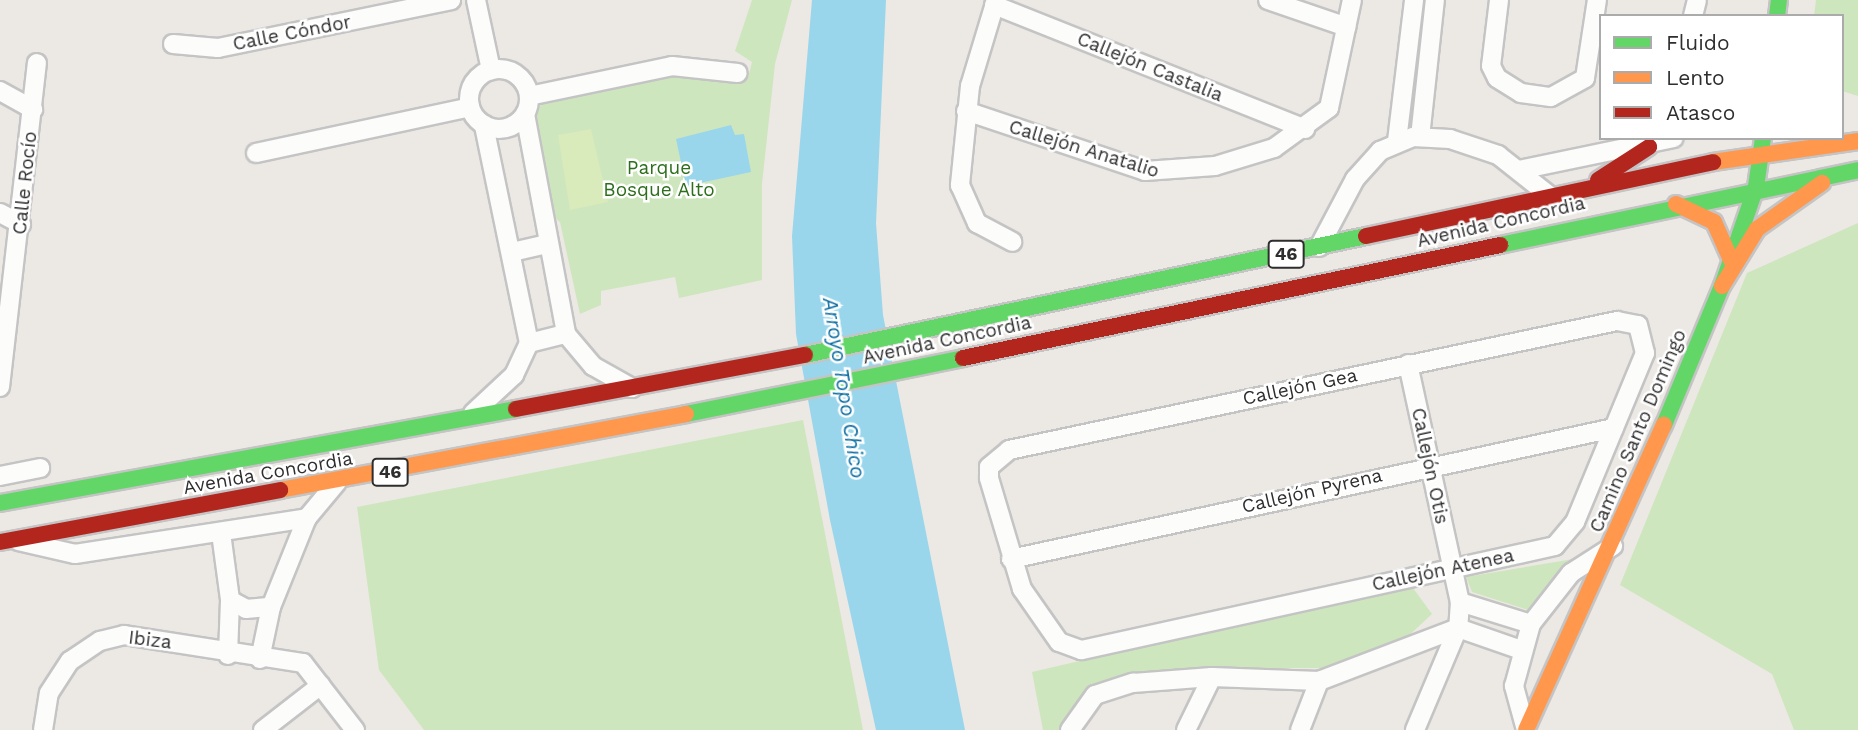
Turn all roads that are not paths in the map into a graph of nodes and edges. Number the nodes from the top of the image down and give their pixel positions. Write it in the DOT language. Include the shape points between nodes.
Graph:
graph roads {
  1 [pos="451,0"];
  2 [pos="476,0"];
  3 [pos="1268,0"];
  4 [pos="1352,0"];
  5 [pos="1414,0"];
  6 [pos="1435,0"];
  7 [pos="1499,0"];
  8 [pos="1597,0"];
  9 [pos="995,2"];
  10 [pos="1597,22"];
  11 [pos="1412,23"];
  12 [pos="1431,26"];
  13 [pos="1347,27"];
  14 [pos="173,44"];
  15 [pos="37,63"];
  16 [pos="491,70"];
  17 [pos="738,73"];
  18 [pos="0,91"];
  19 [pos="527,105"];
  20 [pos="470,107"];
  21 [pos="33,109"];
  22 [pos="966,111"];
  23 [pos="484,125"];
  24 [pos="1305,129"];
  25 [pos="1420,137"];
  26 [pos="1668,140"];
  27 [pos="1724,140"];
  28 [pos="1397,141"];
  29 [pos="1853,142"];
  30 [pos="1649,147"];
  31 [pos="256,153"];
  32 [pos="1760,163"];
  33 [pos="1519,170"];
  34 [pos="1676,170"];
  35 [pos="1856,170"];
  36 [pos="1585,188"];
  37 [pos="1550,196"];
  38 [pos="1676,204"];
  39 [pos="0,213"];
  40 [pos="1624,216"];
  41 [pos="21,224"];
  42 [pos="1012,242"];
  43 [pos="547,244"];
  44 [pos="1320,247"];
  45 [pos="512,252"];
  46 [pos="1731,260"];
  47 [pos="1722,286"];
  48 [pos="1617,321"];
  49 [pos="566,334"];
  50 [pos="4,338"];
  51 [pos="529,343"];
  52 [pos="1408,364"];
  53 [pos="0,387"];
  54 [pos="632,388"];
  55 [pos="462,420"];
  56 [pos="1614,428"];
  57 [pos="1430,464"];
  58 [pos="40,468"];
  59 [pos="0,476"];
  60 [pos="337,482"];
  61 [pos="3,501"];
  62 [pos="307,518"];
  63 [pos="221,533"];
  64 [pos="7,541"];
  65 [pos="1614,546"];
  66 [pos="1011,559"];
  67 [pos="1452,567"];
  68 [pos="230,600"];
  69 [pos="1460,602"];
  70 [pos="271,607"];
  71 [pos="1531,624"];
  72 [pos="1458,628"];
  73 [pos="1521,650"];
  74 [pos="229,654"];
  75 [pos="260,659"];
  76 [pos="1212,677"];
  77 [pos="1319,681"];
  78 [pos="321,685"];
  79 [pos="43,730"];
  80 [pos="263,730"];
  81 [pos="355,730"];
  82 [pos="1070,730"];
  83 [pos="1186,730"];
  84 [pos="1300,730"];
  85 [pos="1415,730"];
  86 [pos="1526,730"];
  1 -- 14 [label="street, Calle Cóndor" via="218,48"];
  2 -- 16 [label="street"];
  3 -- 13 [label="street"];
  4 -- 13 [label="street, Callejón Anatalio"];
  5 -- 11 [label="street"];
  6 -- 12 [label="street"];
  7 -- 10 [label="street" via="1491,66 1507,87 1521,93 1551,97 1580,86"];
  8 -- 10 [label="street"];
  9 -- 22 [label="street"];
  9 -- 24 [label="street, Callejón Castalia"];
  11 -- 12 [label="street"];
  11 -- 28 [label="street"];
  12 -- 25 [label="street"];
  13 -- 24 [label="street, Callejón Anatalio" via="1335,97"];
  15 -- 21 [label="street, Calle Rocío"];
  16 -- 19 [label="street" via="520,78"];
  16 -- 20 [label="street" via="473,84"];
  17 -- 19 [label="street" via="672,66"];
  18 -- 21 [label="street"];
  19 -- 23 [label="street" via="502,129"];
  19 -- 43 [label="street"];
  20 -- 23 [label="street"];
  20 -- 31 [label="street"];
  21 -- 41 [label="street, Calle Rocío"];
  22 -- 24 [label="street, Callejón Anatalio" via="1166,174 1274,148"];
  22 -- 42 [label="street" via="960,185 965,205 977,223"];
  23 -- 45 [label="street"];
  25 -- 28 [label="street"];
  25 -- 33 [label="street" via="1468,143"];
  26 -- 30 [label="street"];
  27 -- 34 [label="main road"];
  28 -- 44 [label="street" via="1355,179"];
  29 -- 32 [label="main road, Avenida Concordia / 46"];
  30 -- 33 [label="street"];
  30 -- 36 [label="main road"];
  32 -- 34 [label="main road, Avenida Concordia / 46"];
  32 -- 35 [label="main road, Avenida Concordia / 46"];
  32 -- 38 [label="main road, Avenida Concordia / 46"];
  32 -- 40 [label="main road" via="1648,198"];
  32 -- 46 [label="main road, Camino Santo Domingo"];
  33 -- 37 [label="street"];
  34 -- 36 [label="main road, Avenida Concordia / 46"];
  35 -- 47 [label="main road" via="1780,207 1749,239"];
  36 -- 37 [label="main road, Avenida Concordia / 46"];
  37 -- 44 [label="main road, Avenida Concordia / 46"];
  38 -- 40 [label="main road, Avenida Concordia / 46"];
  38 -- 46 [label="main road" via="1714,222"];
  39 -- 41 [label="street"];
  40 -- 60 [label="main road, Avenida Concordia / 46" via="778,397"];
  41 -- 50 [label="street, Calle Rocío"];
  43 -- 45 [label="street"];
  43 -- 49 [label="street"];
  44 -- 54 [label="main road, Avenida Concordia / 46"];
  45 -- 51 [label="street"];
  46 -- 47 [label="main road, Camino Santo Domingo"];
  47 -- 65 [label="main road, Camino Santo Domingo"];
  48 -- 52 [label="street, Callejón Gea"];
  48 -- 56 [label="street, Callejón Atenea" via="1639,325 1646,340"];
  49 -- 51 [label="street"];
  49 -- 54 [label="street" via="593,366"];
  50 -- 53 [label="street, Calle Rocío"];
  51 -- 55 [label="street" via="500,392"];
  52 -- 57 [label="street, Callejón Otis"];
  52 -- 66 [label="street, Callejón Gea" via="1027,444 989,467"];
  54 -- 55 [label="main road, Avenida Concordia / 46"];
  55 -- 61 [label="main road, Avenida Concordia / 46"];
  56 -- 57 [label="street, Callejón Pyrena"];
  56 -- 67 [label="street, Callejón Atenea" via="1564,540"];
  57 -- 66 [label="street, Callejón Pyrena"];
  57 -- 67 [label="street, Callejón Otis"];
  58 -- 59 [label="street"];
  60 -- 62 [label="street"];
  60 -- 64 [label="main road, Avenida Concordia / 46"];
  62 -- 63 [label="street"];
  62 -- 70 [label="street"];
  63 -- 64 [label="street" via="75,554"];
  63 -- 68 [label="street"];
  65 -- 71 [label="street" via="1571,573"];
  65 -- 86 [label="main road, Camino Santo Domingo"];
  66 -- 67 [label="street, Callejón Atenea" via="1042,622 1069,650 1097,649"];
  67 -- 69 [label="street, Callejón Otis"];
  68 -- 70 [label="street" via="246,609"];
  68 -- 74 [label="street"];
  69 -- 71 [label="street"];
  69 -- 72 [label="street, Callejón Otis"];
  70 -- 75 [label="street"];
  71 -- 73 [label="street"];
  72 -- 73 [label="street"];
  72 -- 77 [label="street"];
  72 -- 85 [label="street, Callejón Otis"];
  73 -- 86 [label="street" via="1514,697"];
  74 -- 75 [label="street, Ibiza"];
  74 -- 79 [label="street, Ibiza" via="147,636 100,641 58,676"];
  75 -- 78 [label="street, Ibiza" via="303,663"];
  76 -- 77 [label="street"];
  76 -- 82 [label="street" via="1110,688 1086,704"];
  76 -- 83 [label="street"];
  77 -- 84 [label="street"];
  78 -- 80 [label="street"];
  78 -- 81 [label="street, Ibiza"];
}
